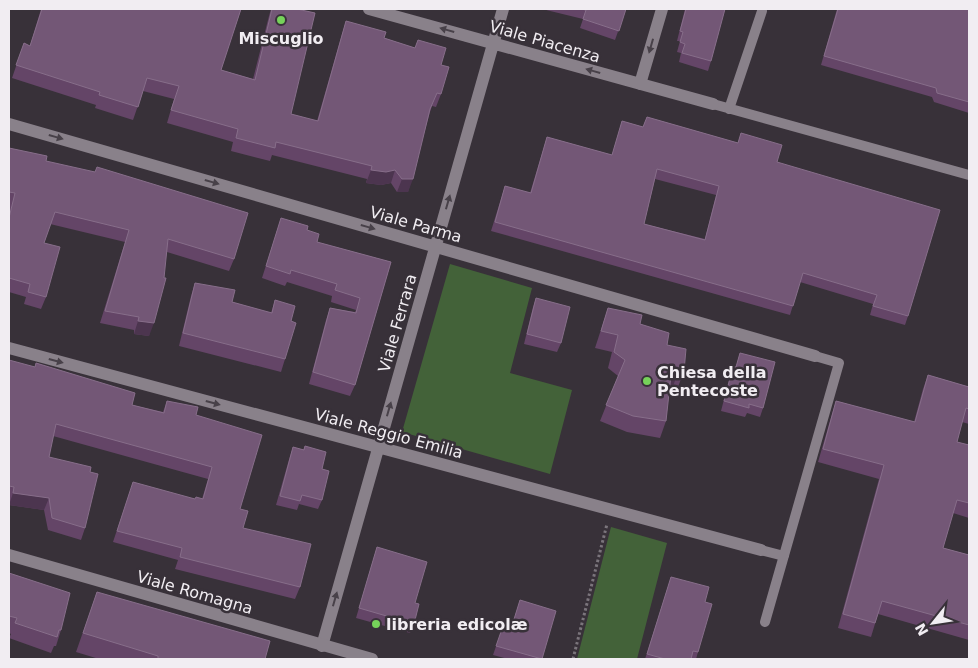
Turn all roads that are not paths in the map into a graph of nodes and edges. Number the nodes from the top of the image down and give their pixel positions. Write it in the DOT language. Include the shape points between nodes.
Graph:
graph roads {
  1 [pos="369,9"];
  2 [pos="504,9"];
  3 [pos="662,9"];
  4 [pos="762,11"];
  5 [pos="494,43"];
  6 [pos="640,84"];
  7 [pos="713,104"];
  8 [pos="729,109"];
  9 [pos="9,124"];
  10 [pos="969,175"];
  11 [pos="435,247"];
  12 [pos="9,348"];
  13 [pos="815,356"];
  14 [pos="378,447"];
  15 [pos="761,550"];
  16 [pos="9,555"];
  17 [pos="784,556"];
  18 [pos="766,622"];
  19 [pos="322,646"];
  20 [pos="372,659"];
  5 -- 1 [label="street, Viale Piacenza, one-way"];
  2 -- 5 [label="street, Viale Ferrara"];
  3 -- 6 [label="street, one-way"];
  4 -- 8 [label="lane"];
  6 -- 5 [label="street, Viale Piacenza, one-way"];
  11 -- 5 [label="street, Viale Ferrara, one-way"];
  6 -- 7 [label="street, Viale Piacenza"];
  7 -- 8 [label="lane"];
  8 -- 10 [label="lane"];
  9 -- 11 [label="street, Viale Parma, one-way"];
  11 -- 13 [label="street, Viale Parma"];
  14 -- 11 [label="street, Viale Ferrara, one-way"];
  12 -- 14 [label="street, Viale Reggio Emilia, one-way"];
  13 -- 17 [label="lane" via="839,363"];
  14 -- 15 [label="street, Viale Reggio Emilia"];
  19 -- 14 [label="street, Viale Ferrara, one-way"];
  15 -- 17 [label="lane"];
  16 -- 19 [label="street, Viale Romagna"];
  17 -- 18 [label="lane"];
  19 -- 20 [label="street, Viale Romagna"];
}
